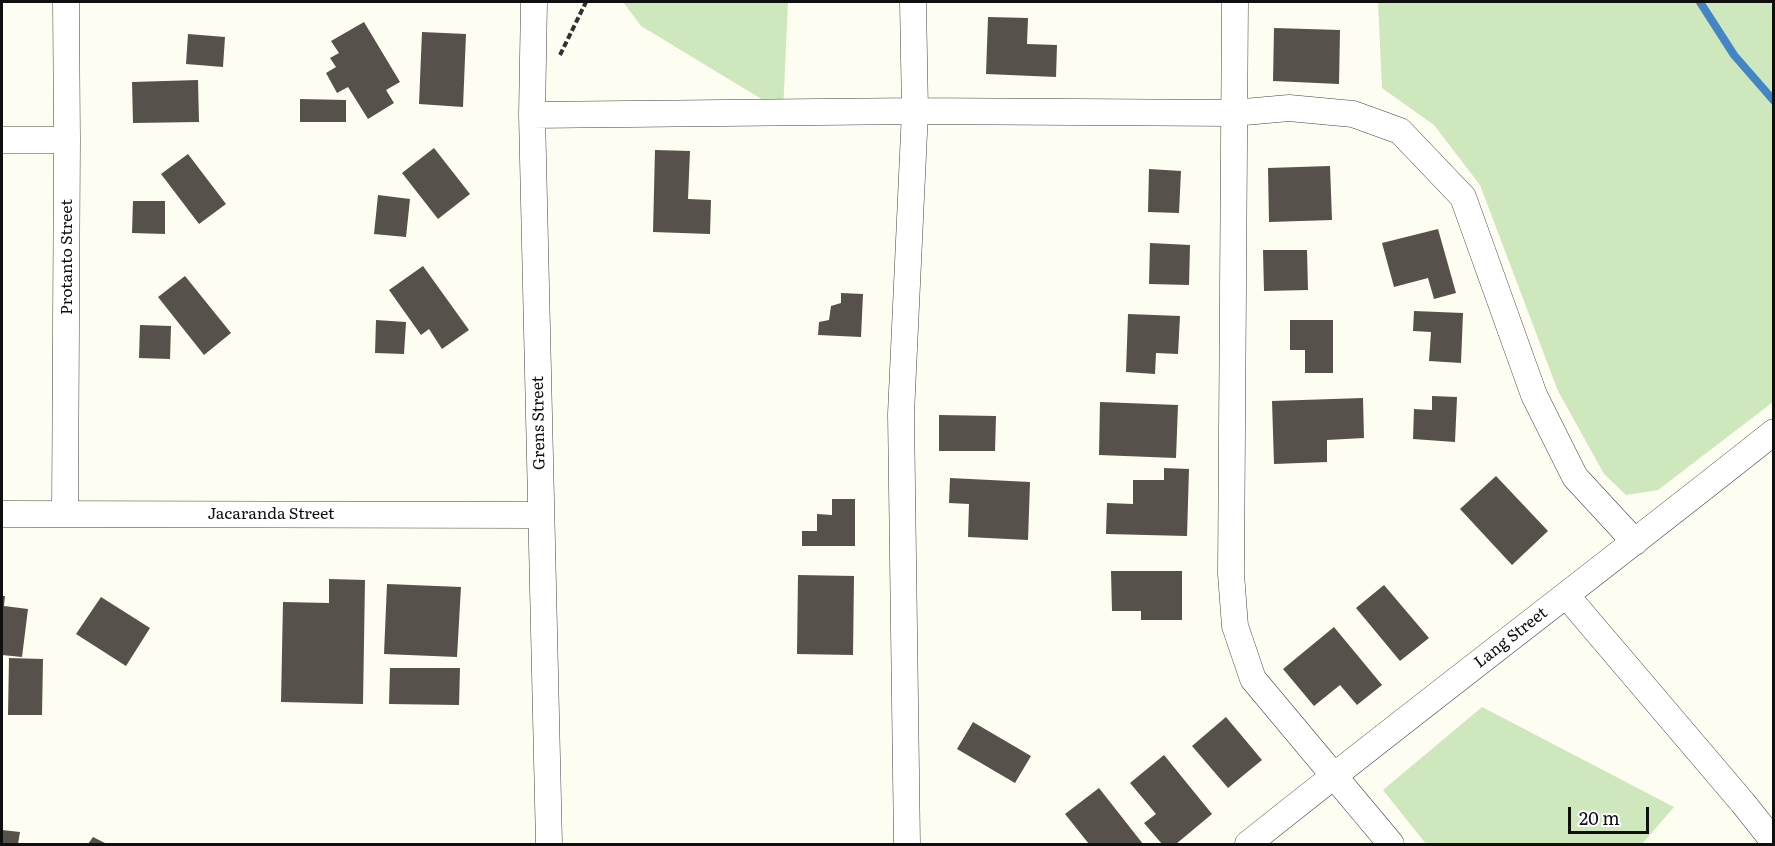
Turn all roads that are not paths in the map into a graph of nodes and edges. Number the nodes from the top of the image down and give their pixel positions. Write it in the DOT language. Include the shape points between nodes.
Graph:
graph roads {
  1 [pos="66,2"];
  2 [pos="534,2"];
  3 [pos="913,2"];
  4 [pos="1235,2"];
  5 [pos="915,111"];
  6 [pos="1233,113"];
  7 [pos="532,115"];
  8 [pos="2,140"];
  9 [pos="67,140"];
  10 [pos="1773,432"];
  11 [pos="65,513"];
  12 [pos="2,514"];
  13 [pos="541,515"];
  14 [pos="1635,542"];
  15 [pos="1566,595"];
  16 [pos="1334,775"];
  17 [pos="1773,842"];
  18 [pos="549,844"];
  19 [pos="907,844"];
  20 [pos="1248,844"];
  21 [pos="1391,844"];
  1 -- 9 [label="street, Protanto Street"];
  2 -- 7 [label="street, Grens Street"];
  3 -- 5 [label="street"];
  4 -- 6 [label="street"];
  5 -- 6 [label="street"];
  5 -- 7 [label="street"];
  5 -- 19 [label="street" via="901,414"];
  6 -- 14 [label="street" via="1289,108 1353,114 1400,131 1463,197 1539,406 1575,477"];
  6 -- 16 [label="street" via="1231,574 1235,626 1253,679"];
  7 -- 13 [label="street, Grens Street"];
  8 -- 9 [label="street"];
  9 -- 11 [label="street, Protanto Street"];
  10 -- 14 [label="street, Lang Street"];
  11 -- 12 [label="street, Jacaranda Street"];
  11 -- 13 [label="street, Jacaranda Street"];
  13 -- 18 [label="street, Grens Street"];
  14 -- 15 [label="street, Lang Street"];
  15 -- 16 [label="street, Lang Street"];
  15 -- 17 [label="street"];
  16 -- 20 [label="street, Lang Street"];
  16 -- 21 [label="street"];
}
